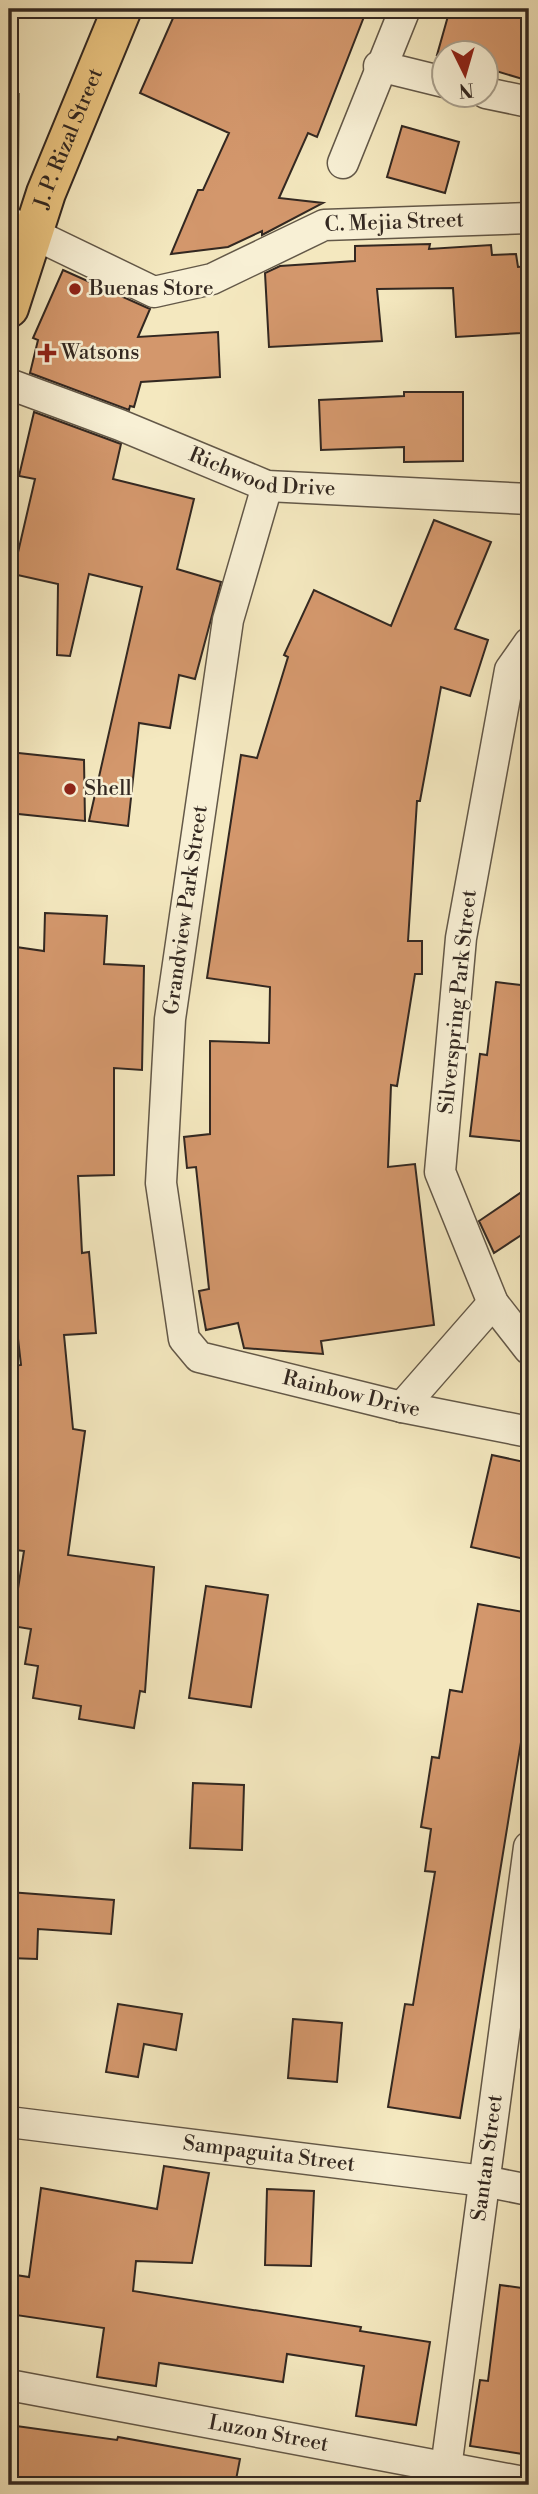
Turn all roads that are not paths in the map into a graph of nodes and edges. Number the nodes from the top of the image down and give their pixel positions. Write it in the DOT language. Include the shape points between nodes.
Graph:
graph roads {
  1 [pos="122,9"];
  2 [pos="405,9"];
  3 [pos="379,66"];
  4 [pos="430,79"];
  5 [pos="500,96"];
  6 [pos="529,102"];
  7 [pos="343,163"];
  8 [pos="529,218"];
  9 [pos="21,228"];
  10 [pos="9,308"];
  11 [pos="9,384"];
  12 [pos="267,486"];
  13 [pos="529,499"];
  14 [pos="529,643"];
  15 [pos="493,1303"];
  16 [pos="184,1339"];
  17 [pos="529,1349"];
  18 [pos="402,1407"];
  19 [pos="529,1432"];
  20 [pos="529,1847"];
  21 [pos="523,1929"];
  22 [pos="9,2122"];
  23 [pos="484,2181"];
  24 [pos="529,2190"];
  25 [pos="9,2385"];
  26 [pos="446,2468"];
  27 [pos="529,2483"];
  1 -- 9 [label="main road, J. P. Rizal Street" via="46,193"];
  2 -- 3 [label="street"];
  3 -- 4 [label="street"];
  3 -- 7 [label="street"];
  5 -- 6 [label="street"];
  8 -- 9 [label="street, C. Mejia Street" via="324,225 212,279 154,292"];
  9 -- 10 [label="main road, J. P. Rizal Street"];
  11 -- 12 [label="street, Richwood Drive"];
  12 -- 13 [label="street, Richwood Drive"];
  12 -- 16 [label="street, Grandview Park Street" via="228,620 170,1018 161,1183"];
  14 -- 15 [label="street, Silverspring Park Street" via="510,670 461,938 440,1172"];
  15 -- 17 [label="street, Silverspring Park Street"];
  15 -- 18 [label="street"];
  16 -- 18 [label="street, Rainbow Drive" via="199,1357"];
  18 -- 19 [label="street, Rainbow Drive"];
  20 -- 21 [label="street, Santan Street"];
  21 -- 23 [label="street, Santan Street"];
  22 -- 23 [label="street, Sampaguita Street"];
  23 -- 24 [label="street, Sampaguita Street"];
  23 -- 26 [label="street, Santan Street"];
  25 -- 26 [label="street, Luzon Street"];
  26 -- 27 [label="street, Luzon Street"];
}
